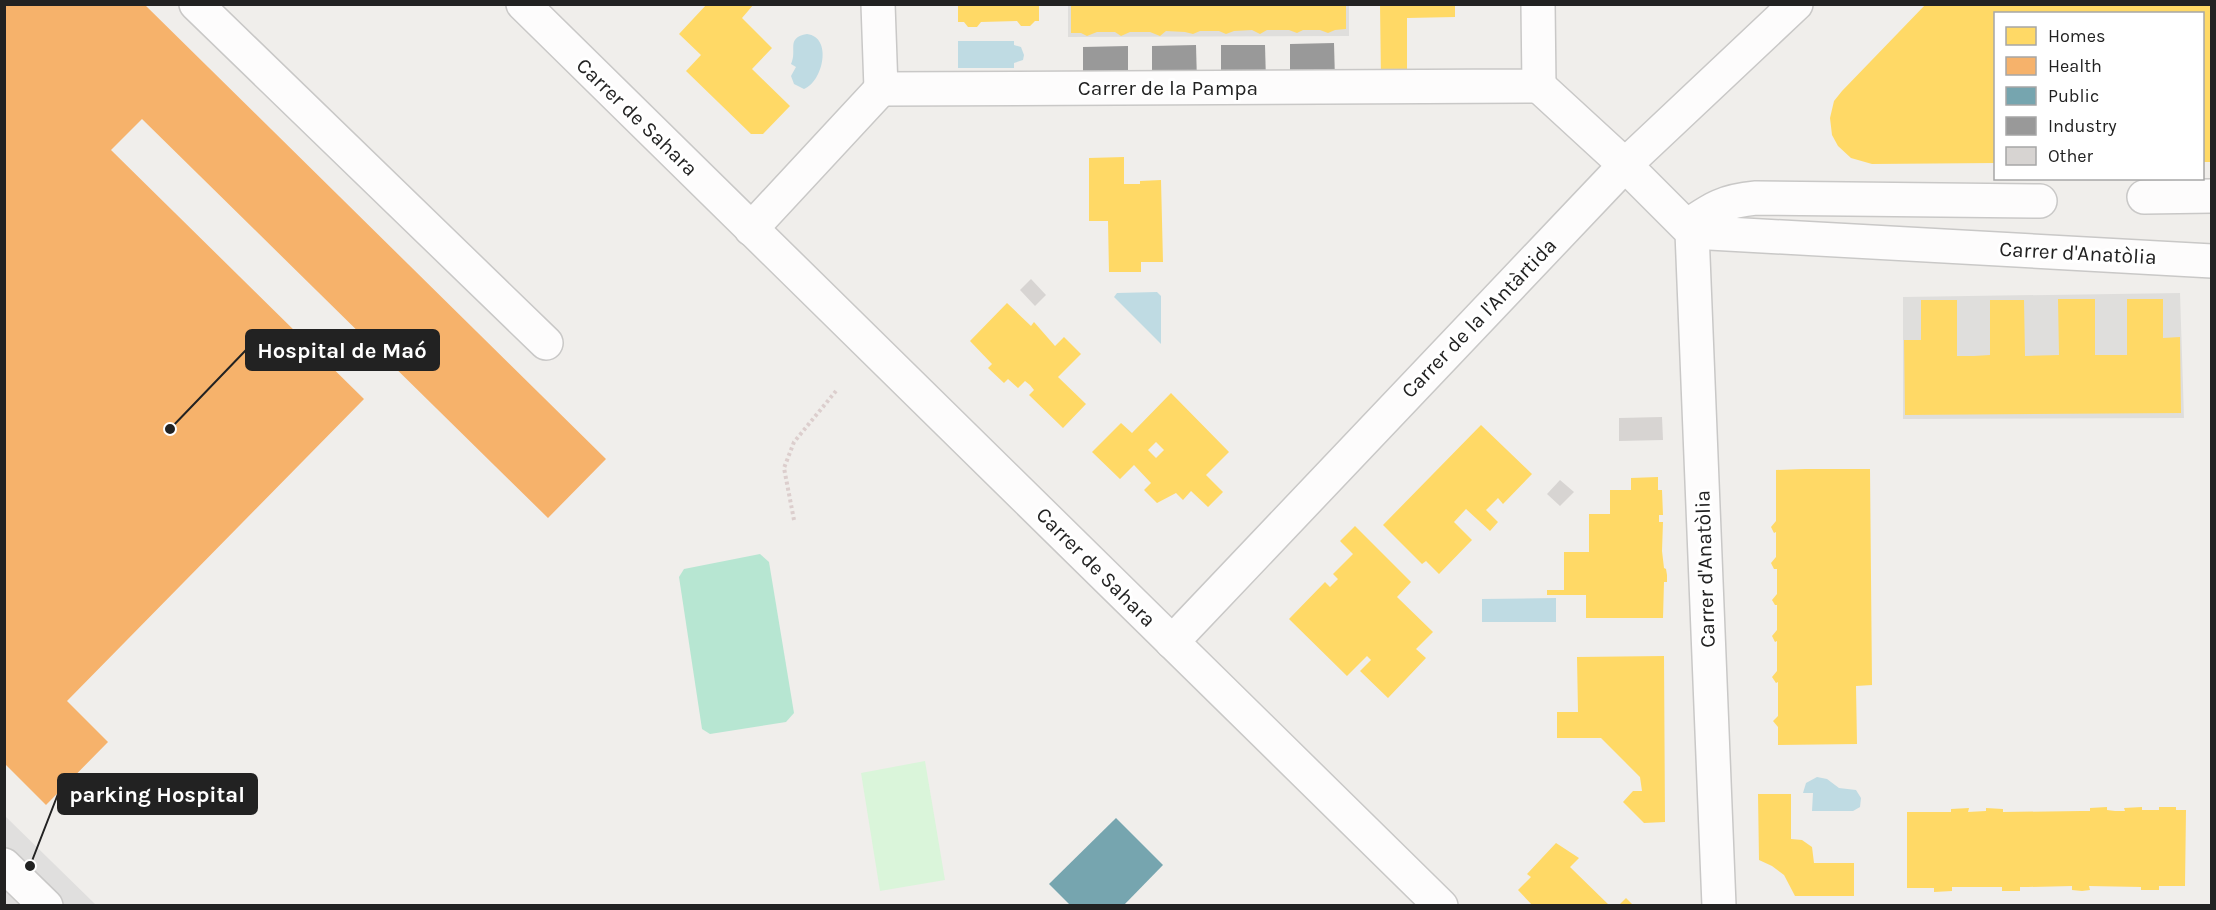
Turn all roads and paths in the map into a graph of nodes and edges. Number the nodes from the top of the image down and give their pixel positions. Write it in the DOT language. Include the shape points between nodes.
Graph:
graph roads {
  1 [pos="196,4"];
  2 [pos="523,4"];
  3 [pos="878,4"];
  4 [pos="1538,4"];
  5 [pos="1796,4"];
  6 [pos="1539,86"];
  7 [pos="881,89"];
  8 [pos="1626,165"];
  9 [pos="2211,196"];
  10 [pos="2144,197"];
  11 [pos="2040,201"];
  12 [pos="751,229"];
  13 [pos="1690,229"];
  14 [pos="2211,261"];
  15 [pos="546,343"];
  16 [pos="836,391"];
  17 [pos="794,520"];
  18 [pos="1172,642"];
  19 [pos="4,865"];
  20 [pos="46,906"];
  21 [pos="1441,906"];
  22 [pos="1719,906"];
  1 -- 15 [label="street"];
  2 -- 12 [label="street, Carrer de Sahara"];
  3 -- 7 [label="street"];
  4 -- 6 [label="street"];
  5 -- 8 [label="street, Carrer de la l'Antàrtida"];
  6 -- 7 [label="street, Carrer de la Pampa"];
  6 -- 8 [label="street"];
  7 -- 12 [label="street"];
  8 -- 13 [label="street"];
  8 -- 18 [label="street, Carrer de la l'Antàrtida"];
  9 -- 10 [label="street"];
  11 -- 13 [label="street" via="1756,198 1733,200 1713,208"];
  12 -- 18 [label="street, Carrer de Sahara"];
  13 -- 14 [label="street, Carrer d'Anatòlia"];
  13 -- 22 [label="street, Carrer d'Anatòlia"];
  16 -- 17 [label="path" via="794,442 784,468"];
  18 -- 21 [label="street, Carrer de Sahara"];
  19 -- 20 [label="street"];
}
